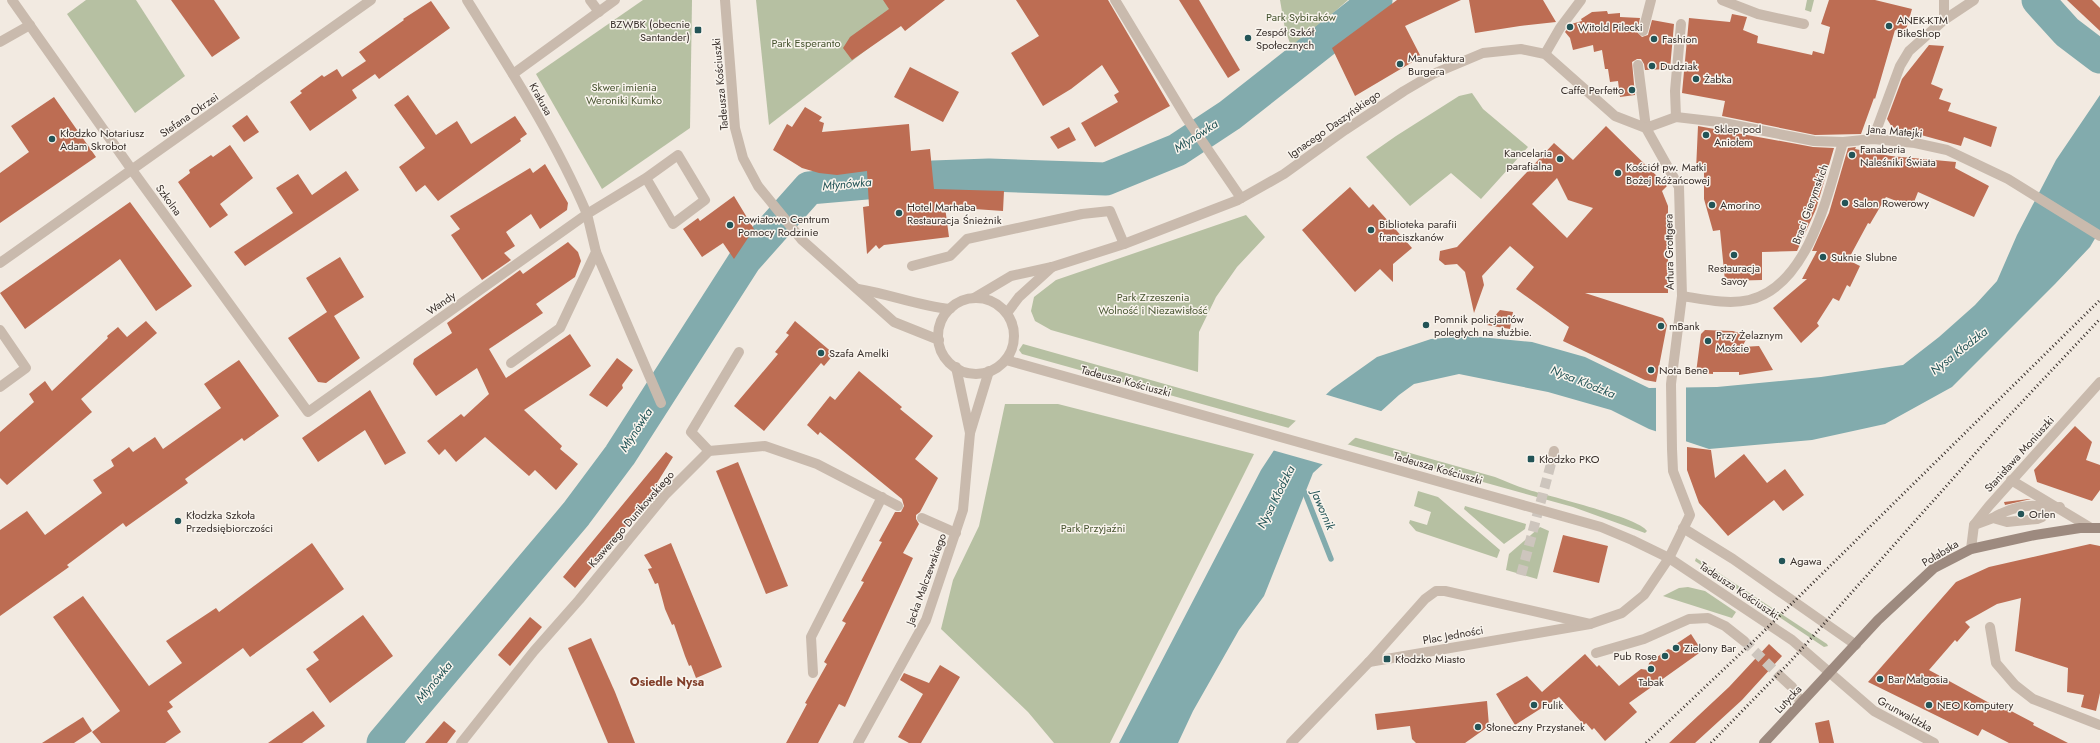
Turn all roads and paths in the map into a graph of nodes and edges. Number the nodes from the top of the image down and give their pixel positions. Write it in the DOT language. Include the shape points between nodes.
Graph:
graph roads {
  1 [pos="12,0"];
  2 [pos="371,0"];
  3 [pos="467,0"];
  4 [pos="590,0"];
  5 [pos="615,0"];
  6 [pos="725,0"];
  7 [pos="1115,0"];
  8 [pos="1581,0"];
  9 [pos="1651,0"];
  10 [pos="1722,0"];
  11 [pos="1974,0"];
  12 [pos="1944,3"];
  13 [pos="599,12"];
  14 [pos="1944,20"];
  15 [pos="1681,24"];
  16 [pos="1804,24"];
  17 [pos="30,25"];
  18 [pos="1643,31"];
  19 [pos="0,42"];
  20 [pos="1545,54"];
  21 [pos="1638,61"];
  22 [pos="513,74"];
  23 [pos="1676,117"];
  24 [pos="1646,128"];
  25 [pos="1874,139"];
  26 [pos="1843,142"];
  27 [pos="132,170"];
  28 [pos="646,178"];
  29 [pos="1242,198"];
  30 [pos="587,214"];
  31 [pos="2099,235"];
  32 [pos="1124,244"];
  33 [pos="596,252"];
  34 [pos="0,263"];
  35 [pos="912,266"];
  36 [pos="1052,267"];
  37 [pos="858,289"];
  38 [pos="1682,296"];
  39 [pos="974,298"];
  40 [pos="950,309"];
  41 [pos="1006,313"];
  42 [pos="0,330"];
  43 [pos="939,340"];
  44 [pos="740,352"];
  45 [pos="1006,360"];
  46 [pos="511,363"];
  47 [pos="956,367"];
  48 [pos="989,371"];
  49 [pos="2100,382"];
  50 [pos="0,387"];
  51 [pos="661,403"];
  52 [pos="308,412"];
  53 [pos="970,433"];
  54 [pos="709,451"];
  55 [pos="2011,480"];
  56 [pos="882,497"];
  57 [pos="898,506"];
  58 [pos="2060,507"];
  59 [pos="922,518"];
  60 [pos="1974,525"];
  61 [pos="1683,528"];
  62 [pos="2096,528"];
  63 [pos="956,533"];
  64 [pos="1971,549"];
  65 [pos="1669,558"];
  66 [pos="1590,624"];
  67 [pos="1990,627"];
  68 [pos="1744,641"];
  69 [pos="1856,645"];
  70 [pos="1596,653"];
  71 [pos="1369,662"];
  72 [pos="1830,672"];
  73 [pos="812,673"];
  74 [pos="1780,676"];
  75 [pos="1801,703"];
  76 [pos="2100,725"];
  77 [pos="461,743"];
  78 [pos="858,743"];
  79 [pos="1291,743"];
  80 [pos="1764,743"];
  81 [pos="1934,743"];
  1 -- 17 [label="street, Szkolna"];
  2 -- 27 [label="street, Stefana Okrzei"];
  3 -- 22 [label="street, Krakusa"];
  4 -- 13 [label="street"];
  5 -- 13 [label="street"];
  6 -- 37 [label="street, Tadeusza Kościuszki" via="735,128 743,158 758,186 802,240"];
  7 -- 29 [label="street" via="1187,119"];
  8 -- 20 [label="street"];
  9 -- 18 [label="street"];
  10 -- 16 [label="street" via="1758,14"];
  11 -- 14 [label="street"];
  12 -- 14 [label="street"];
  13 -- 22 [label="street"];
  14 -- 25 [label="street" via="1909,51 1900,66"];
  15 -- 23 [label="street" via="1675,91"];
  17 -- 19 [label="street"];
  17 -- 27 [label="street, Szkolna"];
  20 -- 24 [label="street, Ignacego Daszyńskiego" via="1615,116"];
  20 -- 29 [label="street, Ignacego Daszyńskiego" via="1521,49 1483,52 1433,74 1345,130 1284,174"];
  21 -- 24 [label="street"];
  22 -- 30 [label="street, Krakusa" via="577,190"];
  23 -- 24 [label="street, Jana Matejki"];
  23 -- 26 [label="street, Jana Matejki" via="1720,122 1814,141"];
  24 -- 38 [label="street, Artura Grottgera" via="1679,186"];
  25 -- 26 [label="street, Jana Matejki"];
  25 -- 31 [label="street, Jana Matejki" via="1915,143 1947,150 2008,180"];
  26 -- 38 [label="street, Braci Gierymskich" via="1816,228 1803,256 1791,273 1767,293 1748,300 1726,301"];
  27 -- 34 [label="street, Stefana Okrzei"];
  27 -- 52 [label="street, Szkolna"];
  28 -- 28 [label="street, Wandy" via="678,155 705,200 673,224"];
  28 -- 30 [label="street, Wandy"];
  29 -- 32 [label="street, Ignacego Daszyńskiego"];
  30 -- 33 [label="street, Krakusa"];
  30 -- 52 [label="street, Wandy"];
  32 -- 35 [label="street" via="1110,211 1082,214 966,239 950,256"];
  32 -- 36 [label="street, Ignacego Daszyńskiego"];
  33 -- 46 [label="street" via="560,328"];
  33 -- 51 [label="street, Krakusa"];
  36 -- 39 [label="street, Ignacego Daszyńskiego" via="1011,276"];
  36 -- 41 [label="street, Ignacego Daszyńskiego" via="1019,297"];
  37 -- 40 [label="street" via="882,293 925,306"];
  37 -- 43 [label="street" via="894,322"];
  38 -- 61 [label="street, Artura Grottgera" via="1672,384 1672,448 1673,470 1690,515"];
  39 -- 40 [label="street" via="965,299"];
  39 -- 41 [label="street" via="998,304"];
  40 -- 43 [label="street" via="941,323"];
  41 -- 45 [label="street" via="1014,330 1014,341"];
  42 -- 50 [label="street" via="26,368"];
  43 -- 47 [label="street" via="944,355"];
  44 -- 54 [label="street" via="691,432"];
  45 -- 48 [label="street"];
  45 -- 65 [label="street, Tadeusza Kościuszki" via="1600,527"];
  47 -- 48 [label="street" via="966,372"];
  47 -- 53 [label="street, Jacka Malczewskiego"];
  48 -- 53 [label="street, Jacka Malczewskiego"];
  49 -- 55 [label="street, Stanisława Moniuszki"];
  53 -- 63 [label="street, Jacka Malczewskiego" via="963,510"];
  54 -- 56 [label="street" via="765,446 817,464"];
  54 -- 77 [label="street, Ksawerego Dunikowskiego" via="665,495 534,651"];
  55 -- 58 [label="street"];
  55 -- 60 [label="street, Stanisława Moniuszki"];
  56 -- 57 [label="street"];
  56 -- 73 [label="street" via="811,638"];
  58 -- 60 [label="street" via="2048,510 2040,505 2005,510"];
  58 -- 62 [label="street"];
  59 -- 63 [label="street"];
  60 -- 64 [label="street"];
  61 -- 65 [label="street"];
  61 -- 69 [label="street, Tadeusza Kościuszki" via="1733,559"];
  62 -- 64 [label="main road, Połabska" via="2035,535"];
  63 -- 78 [label="street, Jacka Malczewskiego" via="926,620"];
  64 -- 69 [label="main road, Połabska" via="1934,568 1878,620"];
  65 -- 66 [label="street, Plac Jedności" via="1644,594 1622,613"];
  65 -- 72 [label="street, Tadeusza Kościuszki" via="1792,640"];
  66 -- 71 [label="street, Plac Jedności"];
  66 -- 71 [label="street" via="1436,591 1425,599"];
  67 -- 76 [label="street" via="1996,663 2015,685 2033,699"];
  68 -- 70 [label="street" via="1708,618 1689,619 1644,640"];
  69 -- 72 [label="main road, Połabska"];
  71 -- 79 [label="street"];
  72 -- 75 [label="main road, Lutycka"];
  72 -- 81 [label="street, Grunwaldzka" via="1874,711"];
  74 -- 75 [label="street" via="1792,687"];
  75 -- 80 [label="main road, Lutycka"];
}
